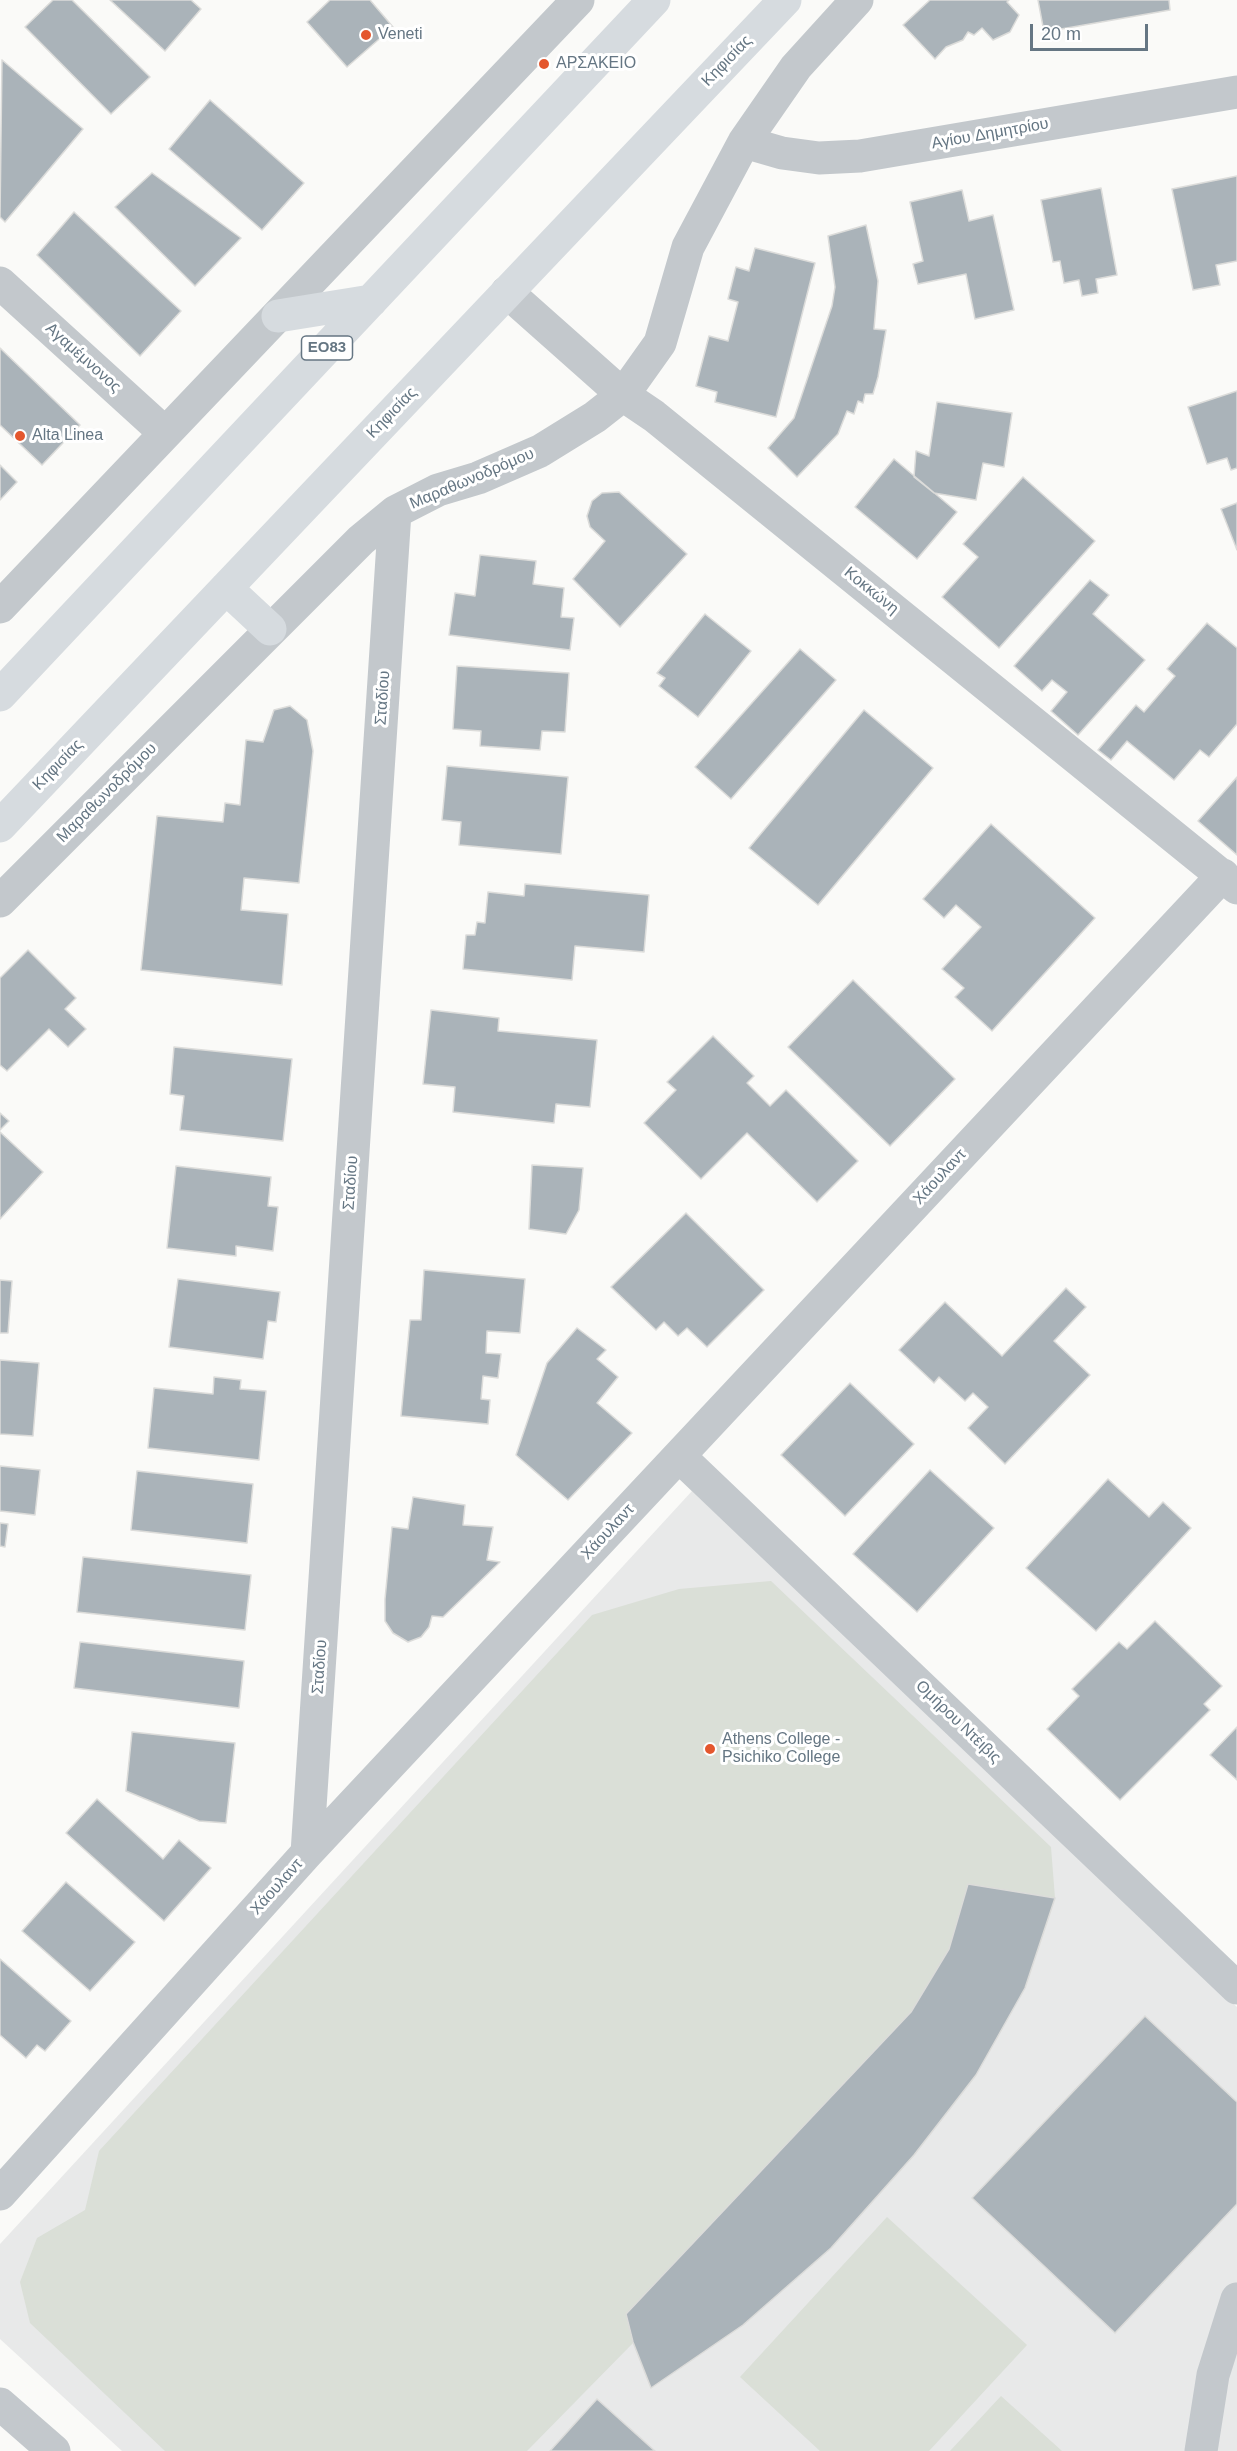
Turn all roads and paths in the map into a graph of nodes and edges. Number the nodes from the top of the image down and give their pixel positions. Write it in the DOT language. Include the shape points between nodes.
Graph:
graph roads {
  1 [pos="578,0"];
  2 [pos="654,0"];
  3 [pos="785,0"];
  4 [pos="857,0"];
  5 [pos="1237,92"];
  6 [pos="744,142"];
  7 [pos="0,284"];
  8 [pos="507,292"];
  9 [pos="371,301"];
  10 [pos="278,316"];
  11 [pos="623,395"];
  12 [pos="165,433"];
  13 [pos="395,512"];
  14 [pos="226,588"];
  15 [pos="0,607"];
  16 [pos="270,629"];
  17 [pos="0,695"];
  18 [pos="0,826"];
  19 [pos="1230,881"];
  20 [pos="0,901"];
  21 [pos="679,1456"];
  22 [pos="308,1853"];
  23 [pos="1237,1989"];
  24 [pos="0,2194"];
  25 [pos="1237,2299"];
  26 [pos="0,2404"];
  27 [pos="54,2451"];
  28 [pos="1202,2451"];
  1 -- 10 [label="street"];
  2 -- 9 [label="main road, ΕΟ83"];
  3 -- 8 [label="main road, Κηφισίας"];
  4 -- 6 [label="street, Μαραθωνοδρόμου" via="796,66"];
  5 -- 6 [label="street, Αγίου Δημητρίου" via="860,156 819,158"];
  6 -- 11 [label="street, Μαραθωνοδρόμου" via="688,247 660,343"];
  7 -- 12 [label="street, Αγαμέμνονος"];
  8 -- 11 [label="street, Κοκκώνη"];
  8 -- 14 [label="main road, Κηφισίας"];
  9 -- 10 [label="main road"];
  9 -- 17 [label="main road, ΕΟ83"];
  10 -- 12 [label="street"];
  11 -- 13 [label="street, Μαραθωνοδρόμου" via="540,451 478,478 438,490"];
  11 -- 19 [label="street, Κοκκώνη" via="663,423"];
  12 -- 15 [label="street"];
  13 -- 16 [label="street, Μαραθωνοδρόμου"];
  13 -- 22 [label="street, Σταδίου"];
  14 -- 16 [label="main road"];
  14 -- 18 [label="main road, Κηφισίας"];
  16 -- 20 [label="street, Μαραθωνοδρόμου"];
  19 -- 21 [label="street, Χάουλαντ"];
  21 -- 22 [label="street, Χάουλαντ"];
  21 -- 23 [label="street, Ομήρου Ντέιβις"];
  22 -- 24 [label="street, Χάουλαντ"];
  25 -- 28 [label="street" via="1213,2375"];
  26 -- 27 [label="street"];
}
